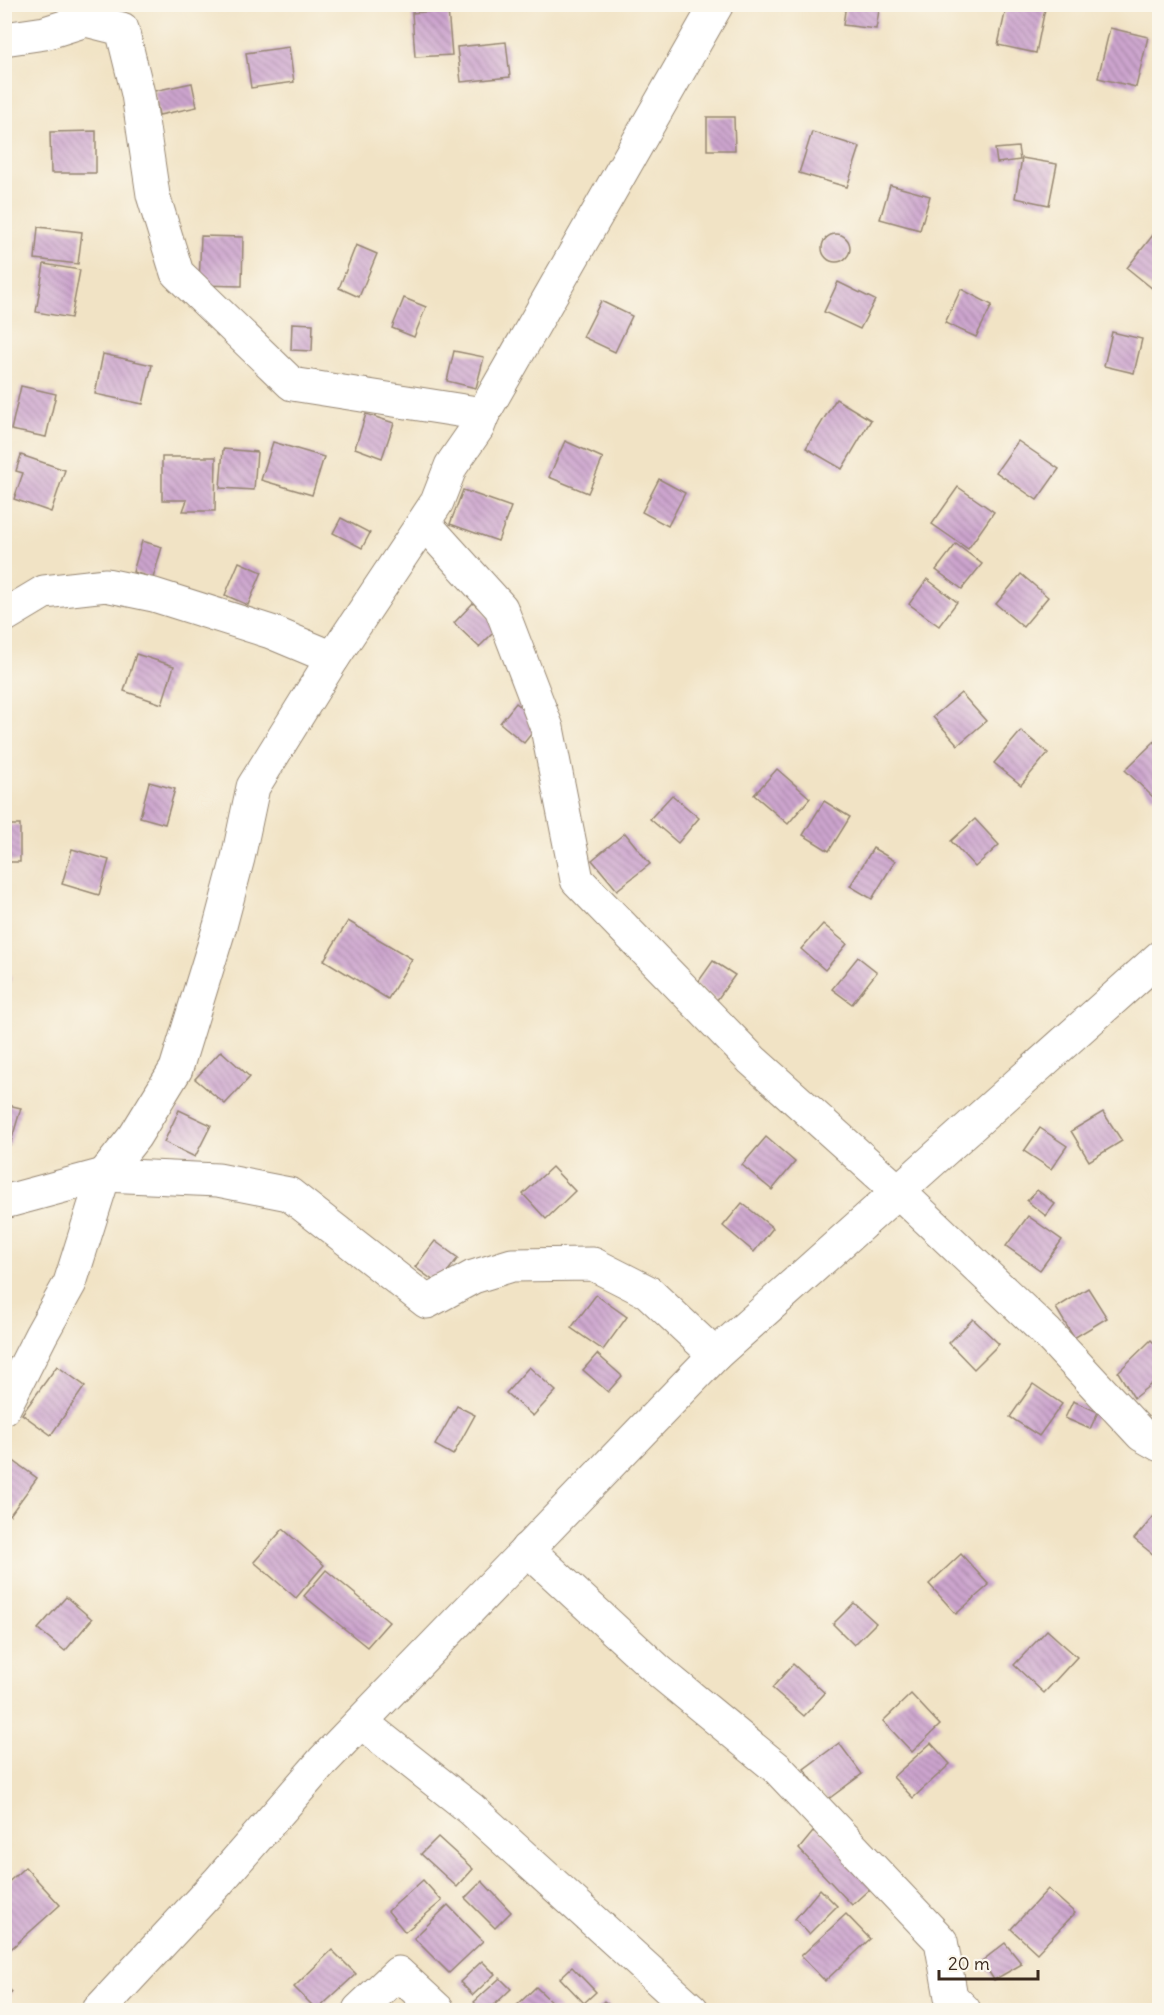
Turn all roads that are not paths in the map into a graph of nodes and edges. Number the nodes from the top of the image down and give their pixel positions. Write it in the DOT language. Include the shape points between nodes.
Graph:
graph roads {
  1 [pos="717,4"];
  2 [pos="4,39"];
  3 [pos="483,414"];
  4 [pos="424,523"];
  5 [pos="4,616"];
  6 [pos="333,658"];
  7 [pos="1160,957"];
  8 [pos="105,1175"];
  9 [pos="899,1192"];
  10 [pos="4,1202"];
  11 [pos="715,1355"];
  12 [pos="4,1408"];
  13 [pos="1160,1445"];
  14 [pos="526,1549"];
  15 [pos="361,1722"];
  16 [pos="99,2010"];
  17 [pos="359,2010"];
  18 [pos="438,2010"];
  19 [pos="692,2010"];
  20 [pos="963,2010"];
  1 -- 3 [label="street"];
  2 -- 3 [label="street" via="45,33 86,20 122,29 138,94 153,195 177,273 292,384"];
  3 -- 4 [label="street" via="451,466"];
  4 -- 6 [label="street"];
  4 -- 9 [label="street" via="501,608 547,728 577,880 752,1060"];
  5 -- 6 [label="street" via="44,592 106,585 154,595 260,629"];
  6 -- 8 [label="street" via="253,787 220,926 176,1069 135,1136"];
  7 -- 9 [label="street"];
  8 -- 10 [label="street"];
  8 -- 11 [label="street" via="218,1180 289,1194 427,1302 473,1277 512,1265 593,1264 648,1292"];
  8 -- 12 [label="street" via="70,1283"];
  9 -- 11 [label="street"];
  9 -- 13 [label="street" via="1047,1333 1142,1435"];
  11 -- 14 [label="street"];
  14 -- 15 [label="street"];
  14 -- 20 [label="street" via="660,1672 778,1769 941,1941 951,1997"];
  15 -- 16 [label="street"];
  15 -- 19 [label="street" via="471,1809"];
  17 -- 18 [label="street" via="398,1973"];
}
